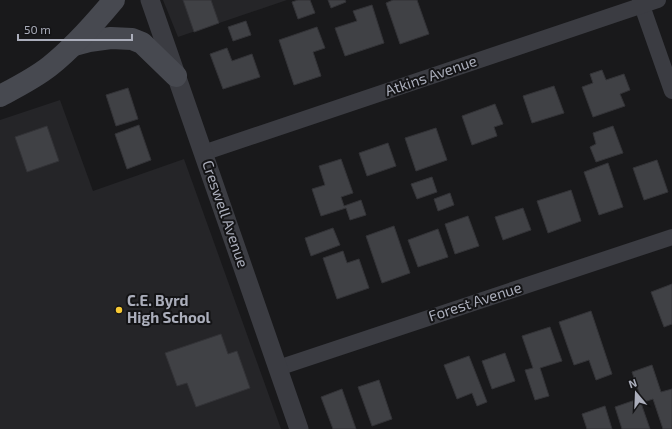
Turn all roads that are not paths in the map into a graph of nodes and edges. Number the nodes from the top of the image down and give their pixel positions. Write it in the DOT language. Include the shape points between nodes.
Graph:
graph roads {
  1 [pos="114,0"];
  2 [pos="150,0"];
  3 [pos="658,0"];
  4 [pos="641,3"];
  5 [pos="74,45"];
  6 [pos="176,76"];
  7 [pos="672,91"];
  8 [pos="0,96"];
  9 [pos="203,153"];
  10 [pos="672,237"];
  11 [pos="278,368"];
  12 [pos="299,429"];
  1 -- 5 [label="main road"];
  2 -- 6 [label="street, Creswell Avenue"];
  3 -- 4 [label="street, Atkins Avenue"];
  4 -- 7 [label="street"];
  4 -- 9 [label="street, Atkins Avenue"];
  5 -- 6 [label="main road" via="111,38 132,39 142,43"];
  5 -- 8 [label="main road" via="49,67"];
  6 -- 9 [label="street, Creswell Avenue"];
  9 -- 11 [label="street, Creswell Avenue"];
  10 -- 11 [label="street, Forest Avenue"];
  11 -- 12 [label="street, Creswell Avenue"];
}
